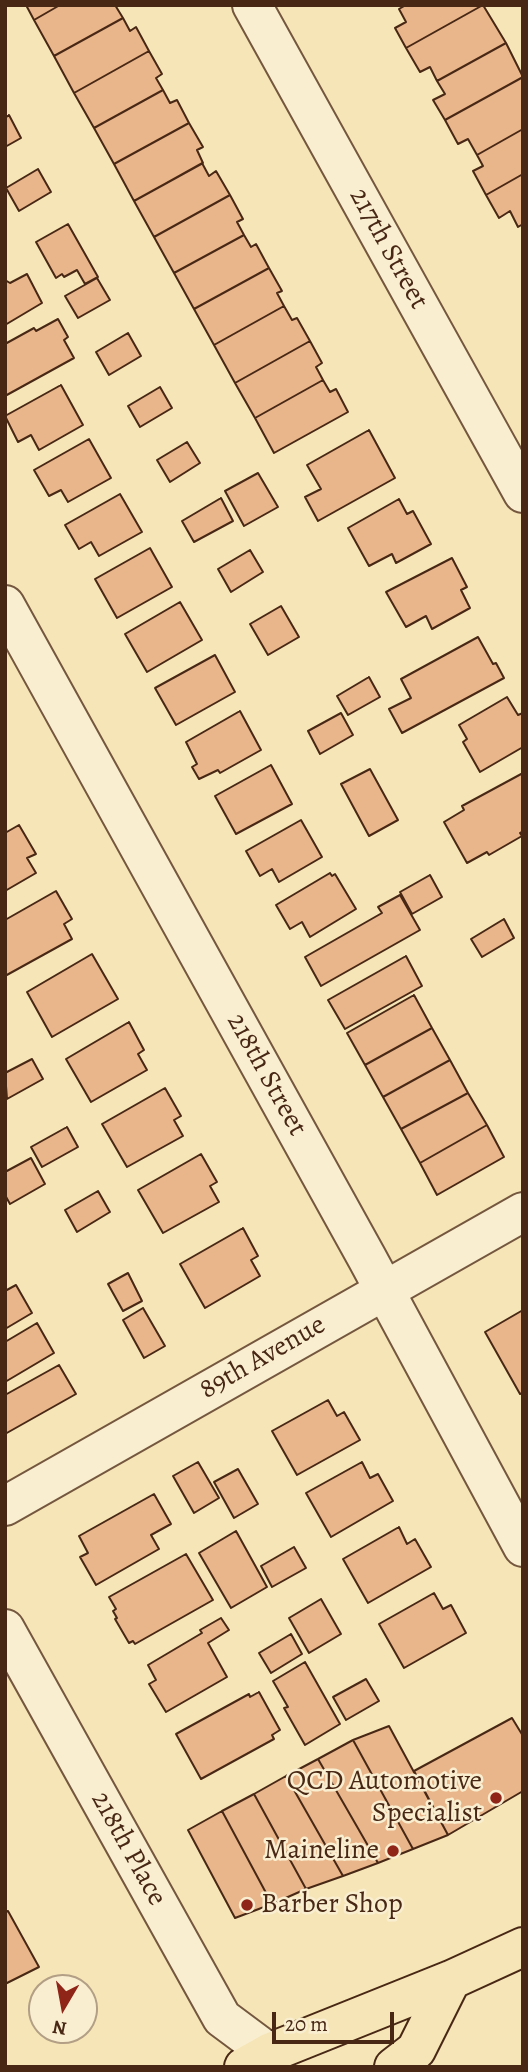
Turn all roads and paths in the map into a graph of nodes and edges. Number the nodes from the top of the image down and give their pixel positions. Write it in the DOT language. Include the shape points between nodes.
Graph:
graph roads {
  1 [pos="252,5"];
  2 [pos="523,493"];
  3 [pos="5,605"];
  4 [pos="523,1212"];
  5 [pos="384,1289"];
  6 [pos="5,1506"];
  7 [pos="523,1547"];
  8 [pos="5,1629"];
  9 [pos="523,1947"];
  10 [pos="451,1980"];
  11 [pos="257,2060"];
  12 [pos="394,2067"];
  1 -- 2 [label="street, 217th Street"];
  3 -- 5 [label="street, 218th Street"];
  4 -- 5 [label="street, 89th Avenue"];
  5 -- 6 [label="street, 89th Avenue"];
  5 -- 7 [label="street, 218th Street"];
  8 -- 11 [label="street, 218th Place" via="222,2018"];
  9 -- 10 [label="main road"];
  10 -- 11 [label="main road"];
  10 -- 12 [label="main road" via="416,2050"];
}
